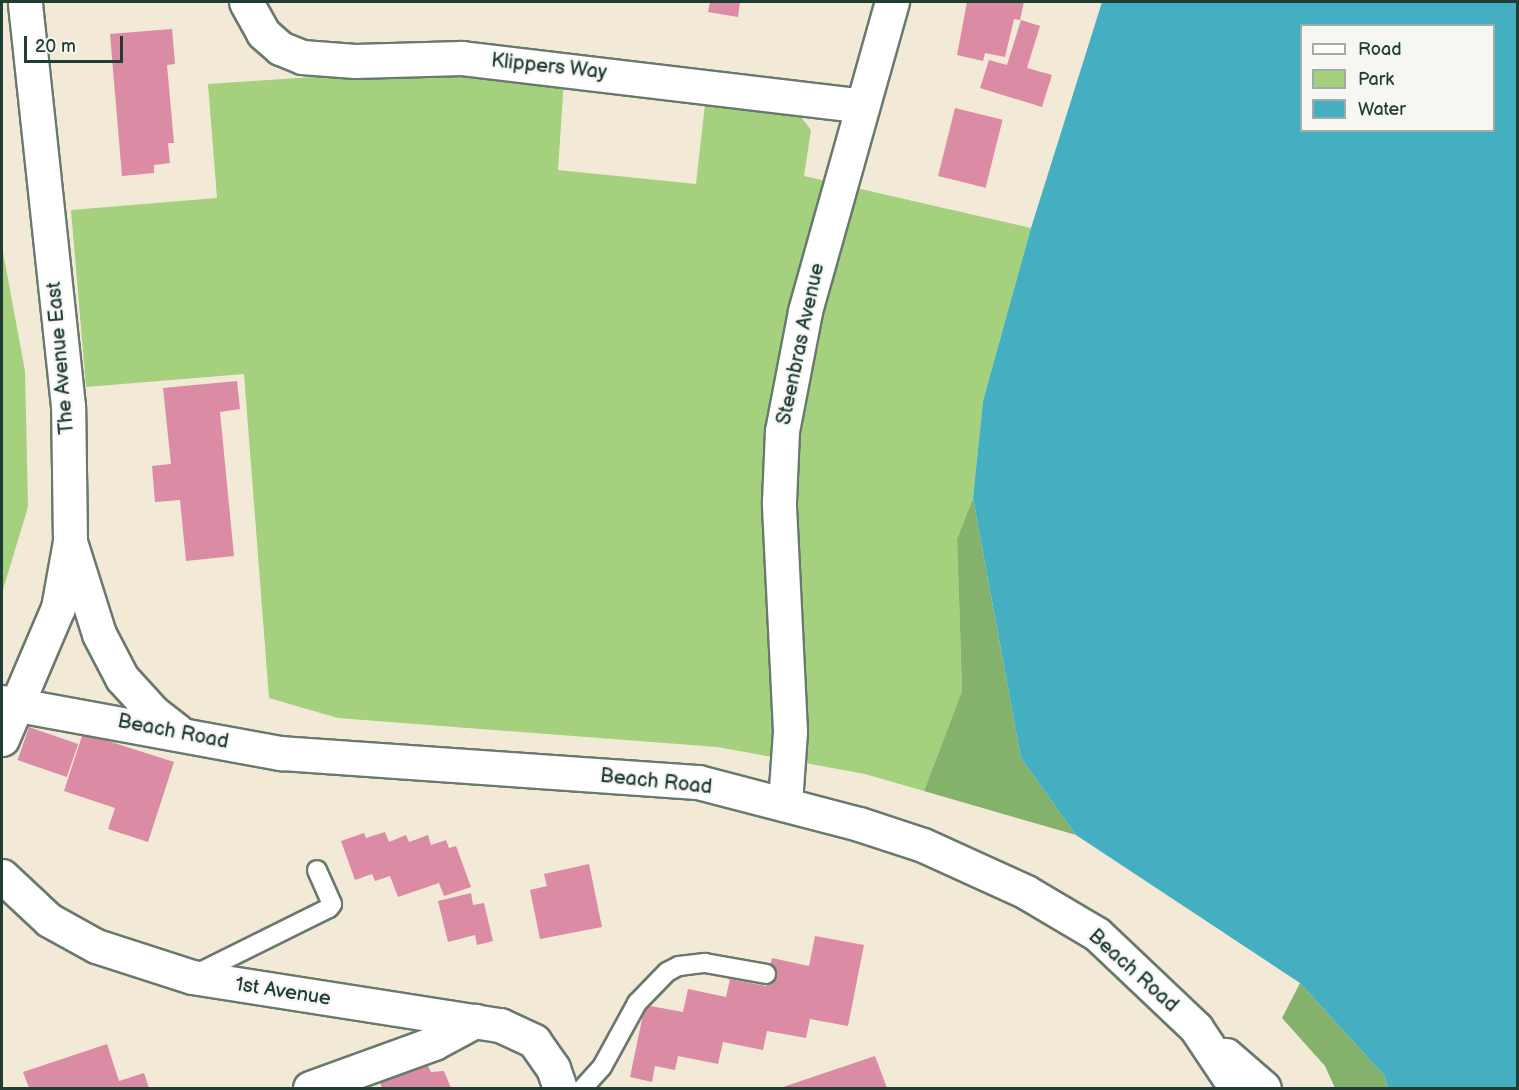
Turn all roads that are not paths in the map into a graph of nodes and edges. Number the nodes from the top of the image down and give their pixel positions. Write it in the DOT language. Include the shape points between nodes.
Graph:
graph roads {
  1 [pos="25,2"];
  2 [pos="892,2"];
  3 [pos="248,8"];
  4 [pos="862,106"];
  5 [pos="70,541"];
  6 [pos="10,704"];
  7 [pos="179,732"];
  8 [pos="2,738"];
  9 [pos="785,803"];
  10 [pos="317,870"];
  11 [pos="2,876"];
  12 [pos="766,974"];
  13 [pos="192,977"];
  14 [pos="475,1021"];
  15 [pos="1196,1028"];
  16 [pos="310,1089"];
  17 [pos="560,1089"];
  18 [pos="583,1089"];
  19 [pos="1236,1089"];
  20 [pos="1264,1089"];
  1 -- 5 [label="street, The Avenue East" via="68,406"];
  2 -- 4 [label="street, Steenbras Avenue"];
  3 -- 4 [label="street, Klippers Way" via="263,33 280,48 302,57 355,61 462,58"];
  4 -- 9 [label="street, Steenbras Avenue" via="805,311 782,431 779,502 790,731"];
  5 -- 6 [label="street, The Avenue East" via="58,608"];
  5 -- 7 [label="street" via="99,634 122,678 153,712"];
  6 -- 7 [label="street, Beach Road"];
  6 -- 8 [label="street, The Avenue East"];
  7 -- 9 [label="street, Beach Road" via="293,754 698,782"];
  9 -- 15 [label="street, Beach Road" via="923,845 1026,892 1097,934"];
  10 -- 13 [label="lane" via="332,904 329,908"];
  11 -- 13 [label="street, 1st Avenue" via="49,920 96,946"];
  12 -- 18 [label="lane" via="705,963 679,966 667,972 637,1003 602,1068"];
  13 -- 14 [label="street, 1st Avenue"];
  14 -- 16 [label="street" via="434,1043"];
  14 -- 17 [label="street, 1st Avenue" via="500,1025 534,1041 553,1068"];
  15 -- 19 [label="street, Beach Road"];
  15 -- 20 [label="street"];
}
